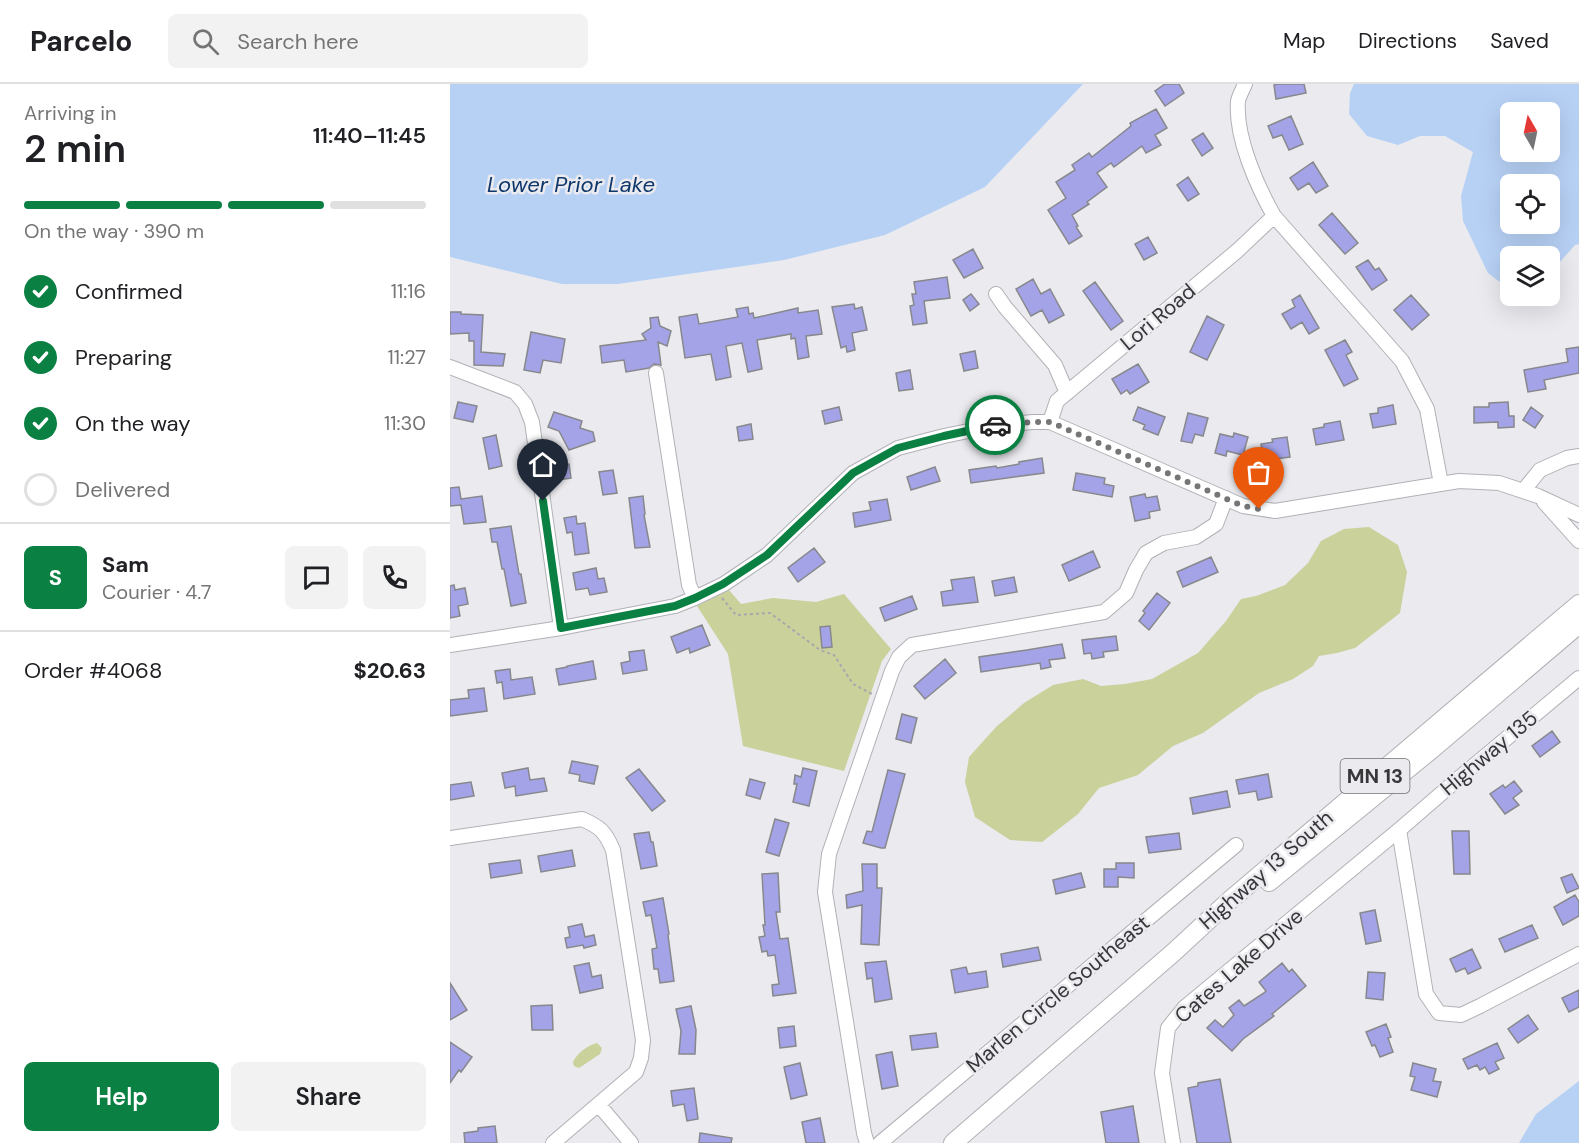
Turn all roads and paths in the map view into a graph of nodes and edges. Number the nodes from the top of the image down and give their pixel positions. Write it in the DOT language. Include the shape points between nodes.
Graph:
graph roads {
  1 [pos="1245,84"];
  2 [pos="1274,216"];
  3 [pos="996,294"];
  4 [pos="450,368"];
  5 [pos="656,373"];
  6 [pos="1066,393"];
  7 [pos="1050,422"];
  8 [pos="1579,456"];
  9 [pos="1441,484"];
  10 [pos="1522,491"];
  11 [pos="1538,496"];
  12 [pos="1226,498"];
  13 [pos="1579,515"];
  14 [pos="1579,541"];
  15 [pos="716,587"];
  16 [pos="695,598"];
  17 [pos="1579,604"];
  18 [pos="1579,624"];
  19 [pos="561,628"];
  20 [pos="450,645"];
  21 [pos="1579,678"];
  22 [pos="883,698"];
  23 [pos="1399,830"];
  24 [pos="450,838"];
  25 [pos="1236,845"];
  26 [pos="1174,952"];
  27 [pos="1579,954"];
  28 [pos="599,1105"];
  29 [pos="553,1143"];
  30 [pos="631,1143"];
  31 [pos="867,1143"];
  32 [pos="880,1143"];
  33 [pos="953,1143"];
  34 [pos="1173,1143"];
  1 -- 2 [label="street" via="1238,99 1241,135 1253,175"];
  2 -- 6 [label="street, Lori Road"];
  2 -- 9 [label="street" via="1402,361 1427,409"];
  3 -- 6 [label="street" via="1055,365"];
  4 -- 19 [label="street" via="515,392 525,404 532,422"];
  5 -- 16 [label="street" via="689,585"];
  6 -- 7 [label="street, Lori Road" via="1057,401"];
  7 -- 12 [label="street"];
  7 -- 15 [label="street" via="997,425 898,448 853,473 767,555"];
  8 -- 10 [label="street" via="1540,470"];
  9 -- 10 [label="street" via="1499,483"];
  9 -- 12 [label="street" via="1275,511 1243,506"];
  10 -- 11 [label="street"];
  11 -- 13 [label="street"];
  11 -- 14 [label="street"];
  12 -- 22 [label="street" via="1216,524 1196,537 1164,543 1146,553 1126,593 1104,612 912,645 899,657"];
  15 -- 16 [label="street"];
  15 -- 22 [label="path" via="736,615 770,613 820,650 834,655 853,684"];
  16 -- 19 [label="street" via="675,606"];
  17 -- 26 [label="main road, Highway 13 South / MN 13" via="1228,901"];
  18 -- 26 [label="main road, Highway 13 South / MN 13" via="1296,860"];
  19 -- 20 [label="street"];
  21 -- 23 [label="street, Highway 135"];
  22 -- 31 [label="street" via="829,854 825,892"];
  23 -- 27 [label="street" via="1426,994 1439,1012 1461,1015"];
  23 -- 34 [label="street, Cates Lake Drive" via="1184,1008 1168,1028 1161,1073"];
  24 -- 28 [label="street" via="582,819 598,826 607,836 613,850 643,1040 636,1072"];
  25 -- 32 [label="street, Marlen Circle Southeast"];
  26 -- 33 [label="main road, Highway 13 South / MN 13"];
  28 -- 29 [label="street"];
  28 -- 30 [label="street"];
}
